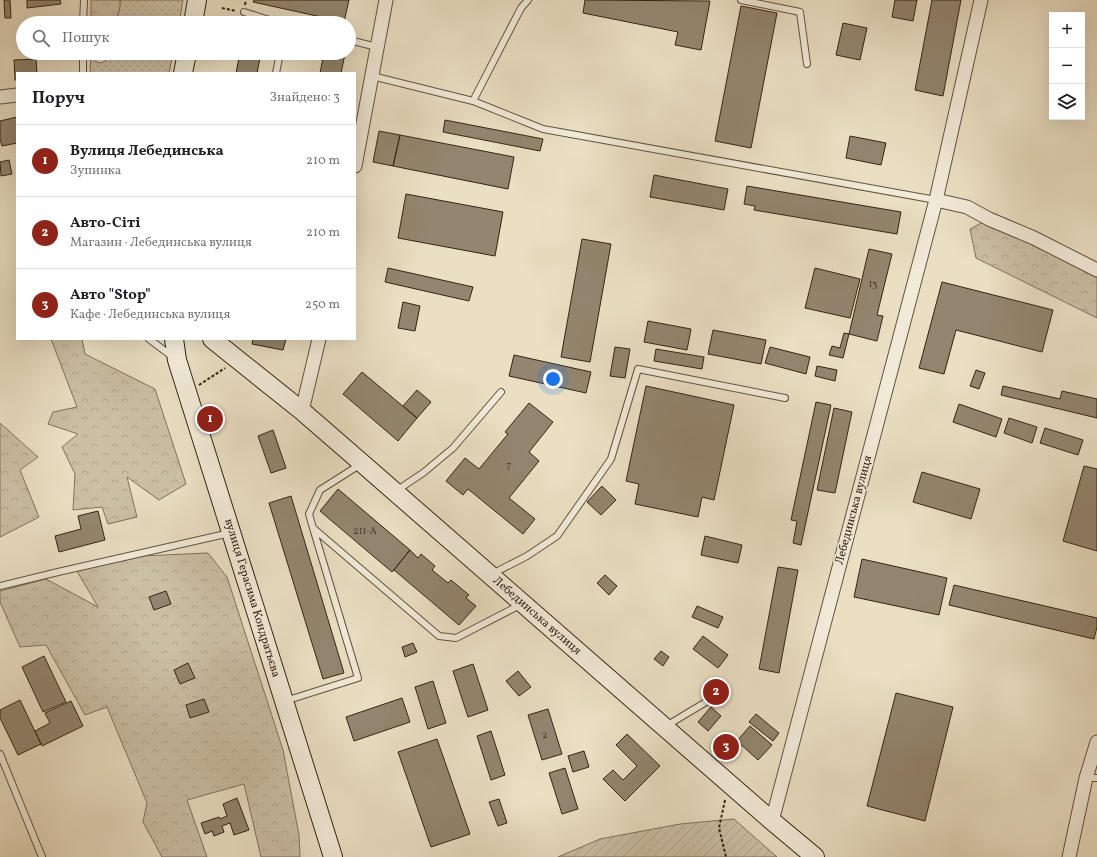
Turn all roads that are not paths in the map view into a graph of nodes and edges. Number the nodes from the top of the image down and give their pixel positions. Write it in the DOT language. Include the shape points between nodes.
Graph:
graph roads {
  1 [pos="84,0"];
  2 [pos="197,0"];
  3 [pos="386,0"];
  4 [pos="528,0"];
  5 [pos="740,0"];
  6 [pos="981,0"];
  7 [pos="244,12"];
  8 [pos="83,16"];
  9 [pos="194,16"];
  10 [pos="257,16"];
  11 [pos="356,42"];
  12 [pos="377,47"];
  13 [pos="83,60"];
  14 [pos="186,60"];
  15 [pos="279,60"];
  16 [pos="807,64"];
  17 [pos="83,72"];
  18 [pos="183,72"];
  19 [pos="276,72"];
  20 [pos="372,76"];
  21 [pos="16,95"];
  22 [pos="0,97"];
  23 [pos="473,101"];
  24 [pos="356,161"];
  25 [pos="936,200"];
  26 [pos="1097,270"];
  27 [pos="149,340"];
  28 [pos="174,340"];
  29 [pos="213,340"];
  30 [pos="319,340"];
  31 [pos="177,360"];
  32 [pos="501,392"];
  33 [pos="785,398"];
  34 [pos="302,411"];
  35 [pos="363,464"];
  36 [pos="395,492"];
  37 [pos="313,528"];
  38 [pos="232,533"];
  39 [pos="490,575"];
  40 [pos="0,586"];
  41 [pos="523,604"];
  42 [pos="284,702"];
  43 [pos="706,702"];
  44 [pos="664,727"];
  45 [pos="1097,742"];
  46 [pos="0,754"];
  47 [pos="1091,778"];
  48 [pos="772,821"];
  49 [pos="42,857"];
  50 [pos="333,857"];
  51 [pos="815,857"];
  52 [pos="1069,857"];
  1 -- 8 [label="lane"];
  2 -- 9 [label="street"];
  3 -- 12 [label="street"];
  4 -- 23 [label="lane" via="521,8"];
  5 -- 16 [label="lane" via="800,12"];
  6 -- 25 [label="street, Лебединська вулиця"];
  7 -- 10 [label="lane"];
  11 -- 12 [label="lane"];
  12 -- 20 [label="street"];
  13 -- 17 [label="lane"];
  14 -- 18 [label="street"];
  15 -- 19 [label="lane"];
  20 -- 23 [label="lane"];
  20 -- 24 [label="street"];
  21 -- 22 [label="street"];
  23 -- 25 [label="lane" via="542,129"];
  25 -- 26 [label="street" via="967,207"];
  25 -- 48 [label="street, Лебединська вулиця"];
  27 -- 31 [label="lane"];
  28 -- 31 [label="street, вулиця Герасима Кондратьєва"];
  29 -- 34 [label="street, Лебединська вулиця"];
  30 -- 34 [label="street"];
  31 -- 38 [label="street, вулиця Герасима Кондратьєва"];
  32 -- 36 [label="lane" via="453,448"];
  33 -- 39 [label="lane" via="638,369 612,459 557,536 527,556"];
  34 -- 35 [label="street, Лебединська вулиця"];
  35 -- 36 [label="street, Лебединська вулиця"];
  35 -- 37 [label="lane" via="320,490 309,514"];
  36 -- 39 [label="street, Лебединська вулиця"];
  37 -- 41 [label="lane" via="439,636 456,638"];
  37 -- 42 [label="lane" via="358,678"];
  38 -- 40 [label="lane"];
  38 -- 42 [label="street, вулиця Герасима Кондратьєва"];
  39 -- 41 [label="street, Лебединська вулиця"];
  41 -- 44 [label="street, Лебединська вулиця"];
  42 -- 50 [label="street, вулиця Герасима Кондратьєва"];
  43 -- 44 [label="lane"];
  44 -- 48 [label="street, Лебединська вулиця"];
  45 -- 47 [label="street"];
  46 -- 49 [label="lane"];
  47 -- 52 [label="street"];
  48 -- 51 [label="street, Лебединська вулиця"];
}
